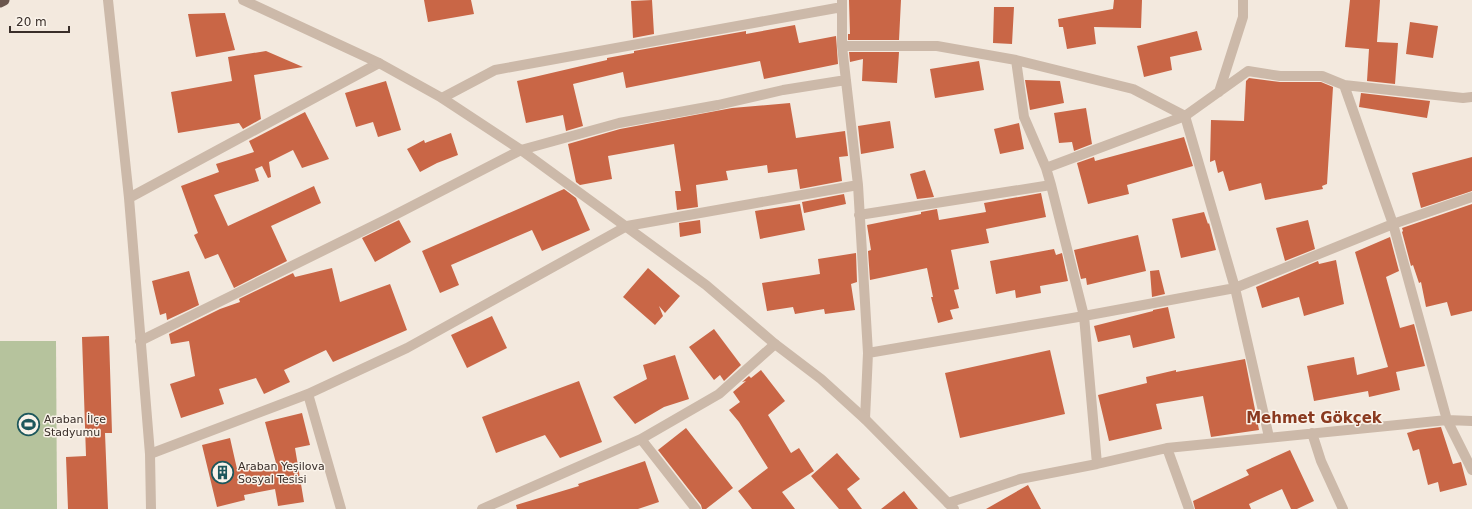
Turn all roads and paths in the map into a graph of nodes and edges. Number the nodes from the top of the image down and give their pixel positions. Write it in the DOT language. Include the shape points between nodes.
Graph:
graph roads {
  1 [pos="4,0"];
  2 [pos="108,0"];
  3 [pos="243,0"];
  4 [pos="1244,0"];
  5 [pos="0,2"];
  6 [pos="842,4"];
  7 [pos="842,46"];
  8 [pos="1016,60"];
  9 [pos="379,62"];
  10 [pos="846,80"];
  11 [pos="1344,85"];
  12 [pos="1219,92"];
  13 [pos="1472,97"];
  14 [pos="442,98"];
  15 [pos="1185,116"];
  16 [pos="521,150"];
  17 [pos="1046,168"];
  18 [pos="858,185"];
  19 [pos="1051,185"];
  20 [pos="1472,197"];
  21 [pos="129,198"];
  22 [pos="859,215"];
  23 [pos="1393,224"];
  24 [pos="627,226"];
  25 [pos="1235,288"];
  26 [pos="1084,316"];
  27 [pos="140,341"];
  28 [pos="775,344"];
  29 [pos="868,353"];
  30 [pos="308,394"];
  31 [pos="865,419"];
  32 [pos="1447,420"];
  33 [pos="1472,421"];
  34 [pos="1312,433"];
  35 [pos="1269,437"];
  36 [pos="641,439"];
  37 [pos="1167,448"];
  38 [pos="150,454"];
  39 [pos="1097,464"];
  40 [pos="1472,470"];
  41 [pos="951,506"];
  42 [pos="152,509"];
  43 [pos="340,509"];
  44 [pos="482,509"];
  45 [pos="696,509"];
  46 [pos="1189,509"];
  47 [pos="1343,509"];
  1 -- 5 [label="highway"];
  2 -- 21 [label="street"];
  3 -- 9 [label="street"];
  4 -- 12 [label="street" via="1243,17"];
  6 -- 7 [label="street"];
  6 -- 14 [label="street" via="495,70"];
  7 -- 8 [label="street" via="937,46"];
  7 -- 10 [label="street"];
  8 -- 15 [label="street" via="1133,89"];
  8 -- 17 [label="street" via="1024,117"];
  9 -- 14 [label="street"];
  9 -- 21 [label="street"];
  10 -- 16 [label="street" via="619,123"];
  10 -- 18 [label="street"];
  11 -- 12 [label="street" via="1322,76 1280,76 1248,71"];
  11 -- 13 [label="street"];
  11 -- 23 [label="street"];
  12 -- 15 [label="street"];
  14 -- 16 [label="street"];
  15 -- 17 [label="street"];
  15 -- 25 [label="street"];
  16 -- 24 [label="street"];
  16 -- 27 [label="street"];
  17 -- 19 [label="street"];
  18 -- 22 [label="street"];
  18 -- 24 [label="street"];
  19 -- 22 [label="street"];
  19 -- 26 [label="street"];
  20 -- 23 [label="street"];
  21 -- 27 [label="street"];
  22 -- 29 [label="street"];
  23 -- 25 [label="street"];
  23 -- 32 [label="street"];
  24 -- 28 [label="street" via="706,286"];
  24 -- 30 [label="street" via="407,348"];
  25 -- 26 [label="street"];
  25 -- 35 [label="street"];
  26 -- 29 [label="street"];
  26 -- 39 [label="street"];
  27 -- 38 [label="street"];
  28 -- 31 [label="street" via="821,379"];
  28 -- 36 [label="street" via="719,394"];
  29 -- 31 [label="street"];
  30 -- 38 [label="street"];
  30 -- 43 [label="street"];
  31 -- 41 [label="street"];
  32 -- 33 [label="street"];
  32 -- 34 [label="street"];
  32 -- 40 [label="street"];
  34 -- 35 [label="street"];
  34 -- 47 [label="street" via="1321,461"];
  35 -- 37 [label="street"];
  36 -- 44 [label="street"];
  36 -- 45 [label="street"];
  37 -- 39 [label="street"];
  37 -- 46 [label="street"];
  38 -- 42 [label="street"];
  39 -- 41 [label="street" via="1020,478"];
}
